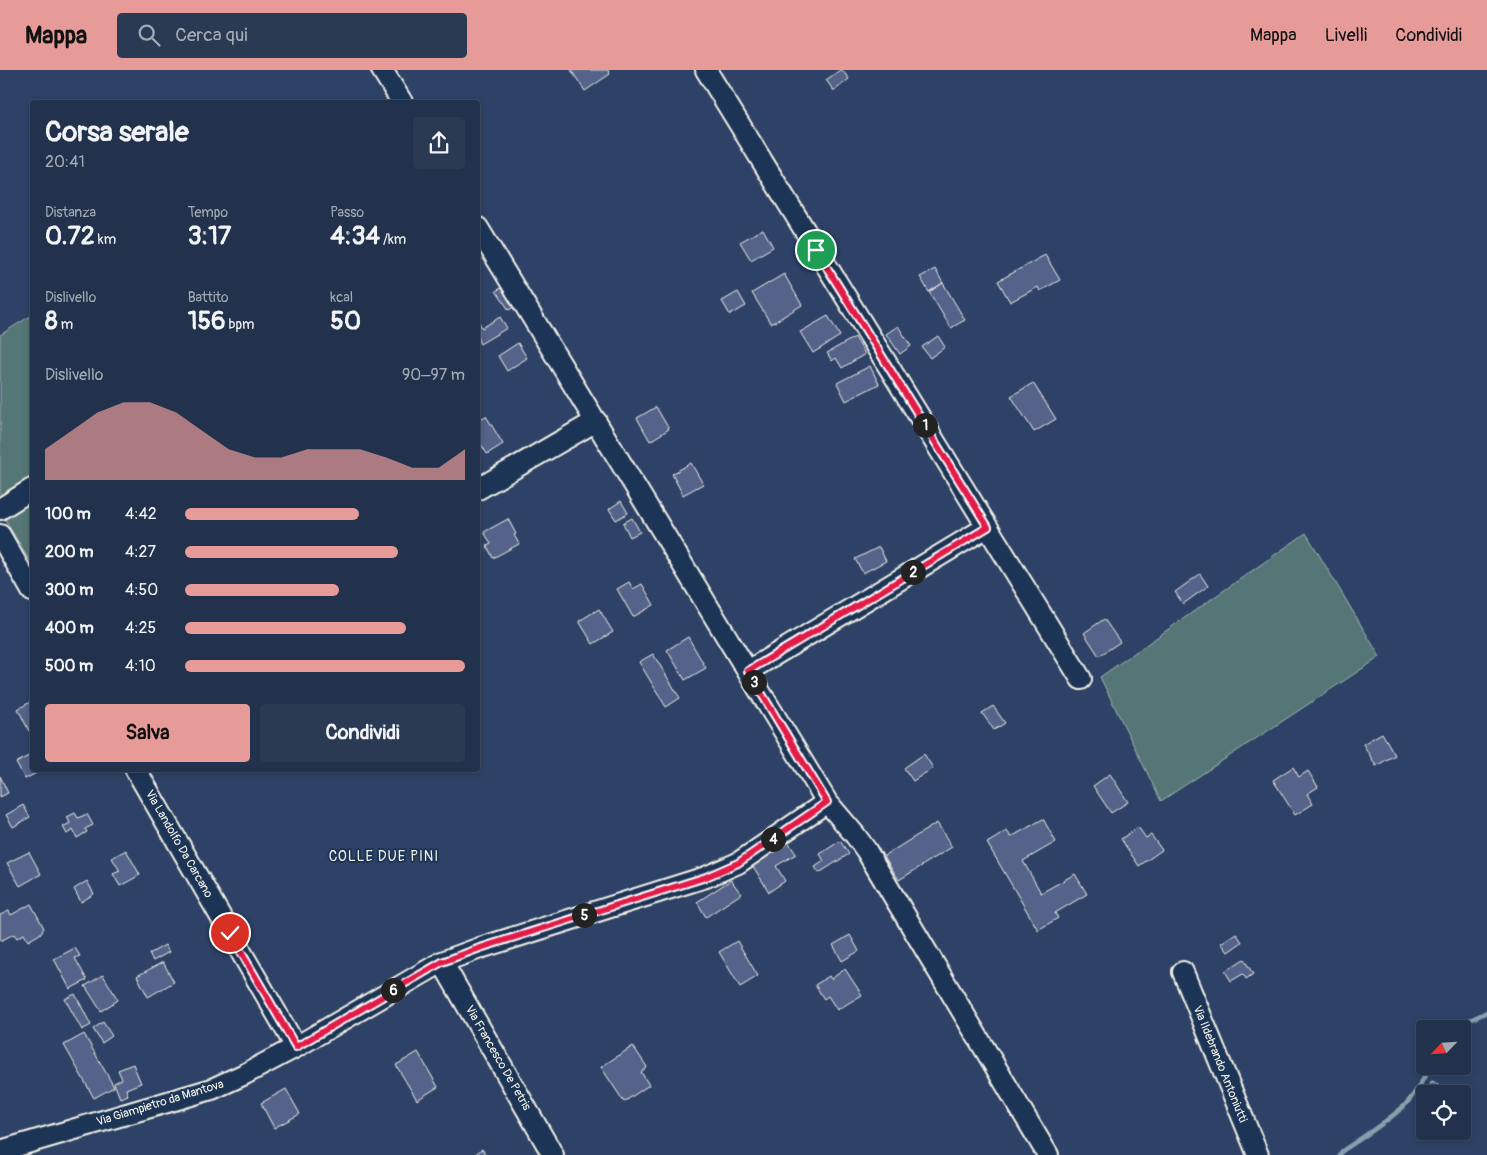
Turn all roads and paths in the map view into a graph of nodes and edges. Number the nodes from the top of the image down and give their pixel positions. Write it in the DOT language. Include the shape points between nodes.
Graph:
graph roads {
  1 [pos="382,70"];
  2 [pos="706,70"];
  3 [pos="401,100"];
  4 [pos="480,232"];
  5 [pos="596,421"];
  6 [pos="480,488"];
  7 [pos="30,490"];
  8 [pos="0,509"];
  9 [pos="988,527"];
  10 [pos="0,535"];
  11 [pos="30,588"];
  12 [pos="748,671"];
  13 [pos="1081,679"];
  14 [pos="137,772"];
  15 [pos="827,802"];
  16 [pos="442,962"];
  17 [pos="1183,972"];
  18 [pos="296,1047"];
  19 [pos="0,1151"];
  20 [pos="553,1155"];
  21 [pos="1048,1155"];
  22 [pos="1258,1155"];
  1 -- 3 [label="street"];
  2 -- 9 [label="street"];
  4 -- 5 [label="street"];
  5 -- 6 [label="street"];
  5 -- 12 [label="street"];
  7 -- 8 [label="street"];
  9 -- 12 [label="street"];
  9 -- 13 [label="street"];
  10 -- 11 [label="street"];
  12 -- 15 [label="street"];
  14 -- 18 [label="street, Via Landolfo Da Carcano"];
  15 -- 16 [label="street, Via Giampietro da Mantova" via="723,871"];
  15 -- 21 [label="street" via="866,850"];
  16 -- 18 [label="street, Via Giampietro da Mantova"];
  16 -- 20 [label="street, Via Francesco De Petris"];
  17 -- 22 [label="street, Via Ildebrando Antoniutti"];
  18 -- 19 [label="street, Via Giampietro da Mantova" via="212,1089"];
}
